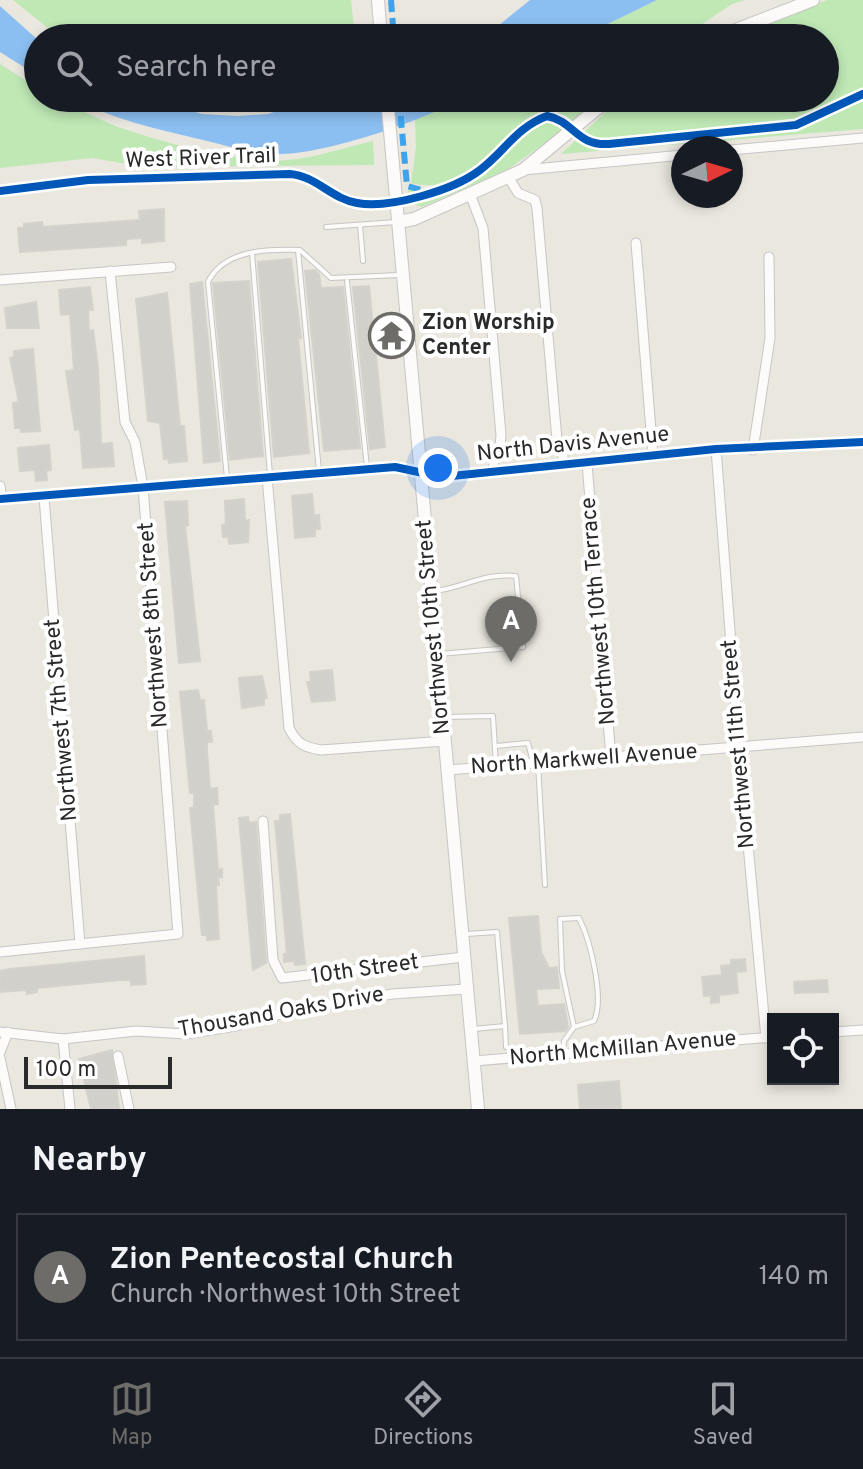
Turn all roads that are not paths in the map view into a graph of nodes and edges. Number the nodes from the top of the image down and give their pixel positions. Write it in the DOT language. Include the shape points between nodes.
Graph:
graph roads {
  1 [pos="378,0"];
  2 [pos="813,0"];
  3 [pos="380,24"];
  4 [pos="751,24"];
  5 [pos="388,112"];
  6 [pos="593,112"];
  7 [pos="863,138"];
  8 [pos="743,149"];
  9 [pos="671,156"];
  10 [pos="523,170"];
  11 [pos="509,178"];
  12 [pos="470,194"];
  13 [pos="398,222"];
  14 [pos="360,225"];
  15 [pos="326,227"];
  16 [pos="636,243"];
  17 [pos="298,250"];
  18 [pos="252,253"];
  19 [pos="769,257"];
  20 [pos="363,261"];
  21 [pos="171,267"];
  22 [pos="110,271"];
  23 [pos="403,275"];
  24 [pos="0,280"];
  25 [pos="347,280"];
  26 [pos="863,442"];
  27 [pos="716,449"];
  28 [pos="753,450"];
  29 [pos="653,456"];
  30 [pos="563,463"];
  31 [pos="587,463"];
  32 [pos="367,469"];
  33 [pos="420,471"];
  34 [pos="494,471"];
  35 [pos="319,473"];
  36 [pos="269,477"];
  37 [pos="227,480"];
  38 [pos="0,486"];
  39 [pos="143,487"];
  40 [pos="44,497"];
  41 [pos="1,499"];
  42 [pos="431,591"];
  43 [pos="437,654"];
  44 [pos="443,717"];
  45 [pos="863,737"];
  46 [pos="445,741"];
  47 [pos="495,746"];
  48 [pos="739,748"];
  49 [pos="611,758"];
  50 [pos="536,764"];
  51 [pos="496,767"];
  52 [pos="448,770"];
  53 [pos="263,821"];
  54 [pos="545,885"];
  55 [pos="462,934"];
  56 [pos="80,944"];
  57 [pos="0,952"];
  58 [pos="464,957"];
  59 [pos="467,989"];
  60 [pos="767,1013"];
  61 [pos="505,1026"];
  62 [pos="574,1027"];
  63 [pos="471,1029"];
  64 [pos="863,1030"];
  65 [pos="4,1032"];
  66 [pos="839,1032"];
  67 [pos="767,1037"];
  68 [pos="63,1039"];
  69 [pos="506,1047"];
  70 [pos="0,1052"];
  71 [pos="562,1054"];
  72 [pos="118,1056"];
  73 [pos="0,1058"];
  74 [pos="474,1061"];
  75 [pos="11,1109"];
  76 [pos="70,1109"];
  77 [pos="129,1109"];
  78 [pos="478,1109"];
  1 -- 3 [label="main road"];
  2 -- 4 [label="main road"];
  5 -- 13 [label="main road, Northwest 10th Street"];
  6 -- 10 [label="main road"];
  7 -- 8 [label="street"];
  9 -- 10 [label="street"];
  10 -- 11 [label="main road"];
  11 -- 12 [label="main road"];
  11 -- 30 [label="street" via="537,208"];
  12 -- 13 [label="main road"];
  12 -- 34 [label="street" via="483,228 501,435 493,453"];
  13 -- 14 [label="lane"];
  13 -- 23 [label="main road, Northwest 10th Street"];
  14 -- 15 [label="lane"];
  14 -- 20 [label="lane"];
  16 -- 29 [label="street"];
  17 -- 18 [label="lane"];
  17 -- 25 [label="lane" via="331,278"];
  17 -- 35 [label="lane"];
  18 -- 36 [label="lane"];
  18 -- 37 [label="lane" via="239,254 208,282"];
  19 -- 28 [label="street" via="770,338"];
  21 -- 22 [label="street"];
  22 -- 24 [label="street"];
  22 -- 39 [label="street, Northwest 8th Street" via="125,422 135,442"];
  23 -- 25 [label="lane"];
  23 -- 33 [label="main road, Northwest 10th Street"];
  25 -- 32 [label="lane"];
  26 -- 28 [label="street, North Davis Avenue"];
  27 -- 28 [label="street, North Davis Avenue"];
  27 -- 29 [label="street, North Davis Avenue"];
  27 -- 48 [label="street, Northwest 11th Street"];
  29 -- 31 [label="street, North Davis Avenue"];
  30 -- 31 [label="street, North Davis Avenue"];
  30 -- 34 [label="street, North Davis Avenue"];
  31 -- 49 [label="street, Northwest 10th Terrace"];
  32 -- 33 [label="street, North Davis Avenue"];
  32 -- 35 [label="street, North Davis Avenue"];
  33 -- 34 [label="street, North Davis Avenue" via="442,477"];
  33 -- 42 [label="main road, Northwest 10th Street"];
  35 -- 36 [label="street, North Davis Avenue"];
  36 -- 37 [label="street, North Davis Avenue"];
  36 -- 46 [label="street" via="294,739 303,747 321,750"];
  37 -- 39 [label="street, North Davis Avenue"];
  38 -- 41 [label="street"];
  39 -- 40 [label="street, North Davis Avenue"];
  39 -- 56 [label="street, Northwest 8th Street" via="178,934"];
  40 -- 41 [label="street, North Davis Avenue"];
  40 -- 56 [label="street, Northwest 7th Street"];
  42 -- 43 [label="main road, Northwest 10th Street"];
  42 -- 43 [label="lane" via="457,590 470,580 516,576 523,647"];
  43 -- 44 [label="main road, Northwest 10th Street"];
  44 -- 46 [label="main road, Northwest 10th Street"];
  44 -- 47 [label="lane" via="490,713"];
  45 -- 48 [label="street, North Markwell Avenue"];
  46 -- 52 [label="main road, Northwest 10th Street"];
  47 -- 50 [label="lane" via="528,743"];
  47 -- 51 [label="lane"];
  48 -- 49 [label="street, North Markwell Avenue"];
  48 -- 60 [label="street, Northwest 11th Street"];
  49 -- 50 [label="street, North Markwell Avenue"];
  50 -- 51 [label="street, North Markwell Avenue"];
  50 -- 54 [label="lane"];
  51 -- 52 [label="street, North Markwell Avenue"];
  52 -- 55 [label="main road, Northwest 10th Street"];
  53 -- 58 [label="street, 10th Street" via="273,960 282,978"];
  55 -- 58 [label="main road, Northwest 10th Street"];
  55 -- 61 [label="lane" via="497,932"];
  56 -- 57 [label="street"];
  58 -- 59 [label="main road, Northwest 10th Street"];
  59 -- 63 [label="main road, Northwest 10th Street"];
  59 -- 68 [label="street, Thousand Oaks Drive" via="377,996 186,1034 136,1031"];
  61 -- 63 [label="lane"];
  61 -- 69 [label="lane"];
  62 -- 62 [label="lane" via="562,971 560,919 579,918 599,988 599,1009 594,1021"];
  62 -- 71 [label="lane"];
  63 -- 74 [label="main road, Northwest 10th Street"];
  64 -- 66 [label="street"];
  65 -- 68 [label="street, Thousand Oaks Drive"];
  65 -- 70 [label="street"];
  67 -- 71 [label="street, North McMillan Avenue"];
  68 -- 76 [label="street"];
  71 -- 74 [label="street, North McMillan Avenue"];
  72 -- 77 [label="street"];
  73 -- 75 [label="street"];
  74 -- 78 [label="main road, Northwest 10th Street"];
}
